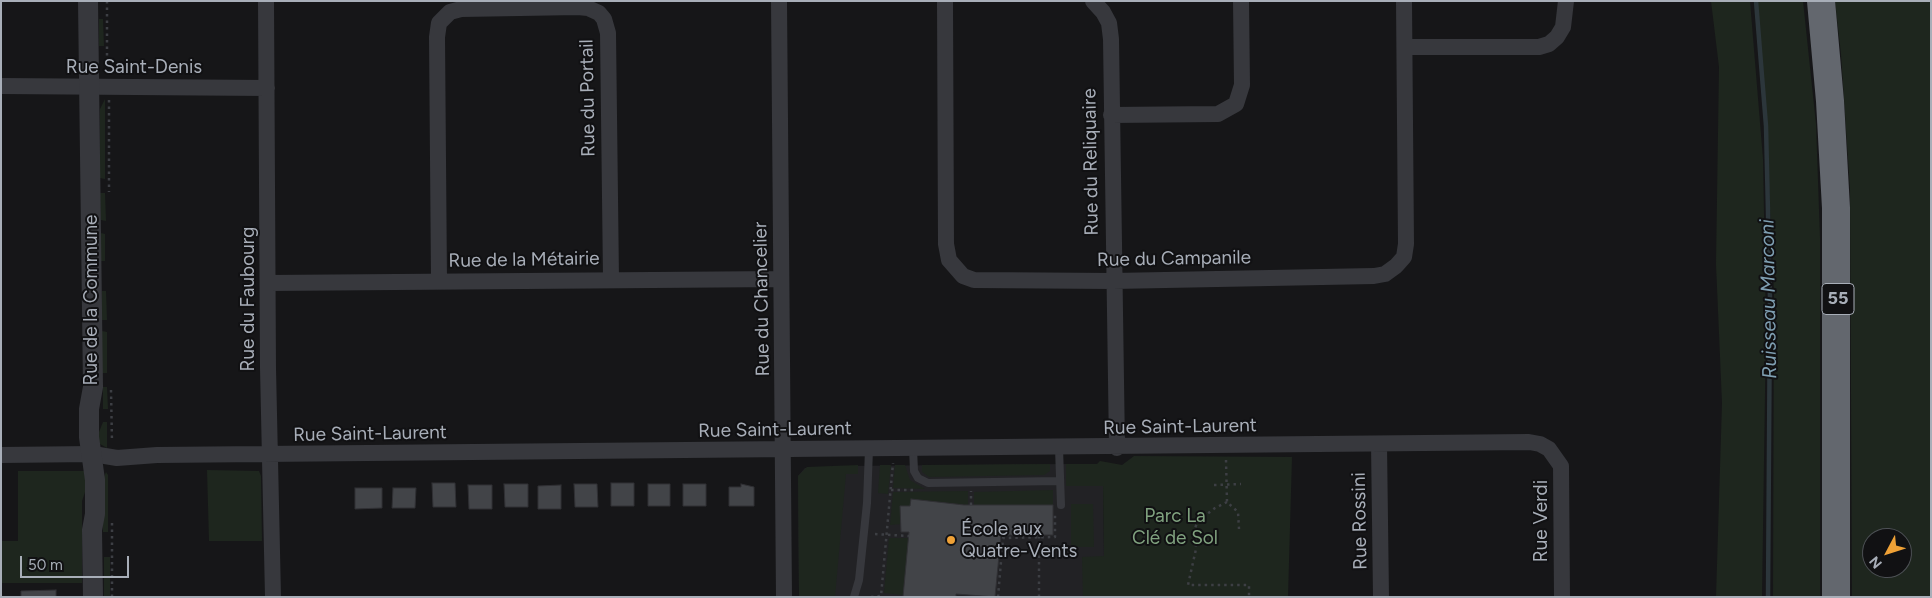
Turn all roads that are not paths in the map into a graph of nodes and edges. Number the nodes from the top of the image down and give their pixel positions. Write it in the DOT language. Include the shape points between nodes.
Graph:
graph roads {
  1 [pos="88,1"];
  2 [pos="266,1"];
  3 [pos="779,1"];
  4 [pos="944,1"];
  5 [pos="1093,1"];
  6 [pos="1242,1"];
  7 [pos="1404,1"];
  8 [pos="1566,1"];
  9 [pos="1820,1"];
  10 [pos="1405,47"];
  11 [pos="1,86"];
  12 [pos="89,86"];
  13 [pos="267,88"];
  14 [pos="1111,115"];
  15 [pos="611,279"];
  16 [pos="781,279"];
  17 [pos="440,281"];
  18 [pos="1113,281"];
  19 [pos="268,283"];
  20 [pos="1379,444"];
  21 [pos="913,448"];
  22 [pos="1059,448"];
  23 [pos="1117,448"];
  24 [pos="1550,448"];
  25 [pos="783,449"];
  26 [pos="869,449"];
  27 [pos="93,454"];
  28 [pos="1,455"];
  29 [pos="271,455"];
  30 [pos="1059,481"];
  31 [pos="1058,507"];
  32 [pos="93,597"];
  33 [pos="273,597"];
  34 [pos="784,597"];
  35 [pos="854,597"];
  36 [pos="1381,597"];
  37 [pos="1562,597"];
  38 [pos="1836,597"];
  1 -- 12 [label="street, Rue de la Commune"];
  2 -- 13 [label="street, Rue du Faubourg"];
  3 -- 16 [label="street, Rue du Chancelier"];
  4 -- 18 [label="street, Rue du Campanile" via="946,244 949,260 963,276 974,280"];
  5 -- 14 [label="street, Rue du Reliquaire" via="1109,23"];
  6 -- 14 [label="street" via="1242,85 1236,104 1212,115"];
  7 -- 10 [label="street, Rue du Campanile"];
  8 -- 10 [label="street" via="1563,27 1558,37 1539,47"];
  9 -- 38 [label="highway, 55" via="1830,93 1836,208"];
  10 -- 18 [label="street, Rue du Campanile" via="1406,244 1404,257 1396,266 1385,274 1374,276"];
  11 -- 12 [label="street, Rue Saint-Denis"];
  12 -- 13 [label="street, Rue Saint-Denis"];
  12 -- 27 [label="street, Rue de la Commune" via="92,387 89,437"];
  13 -- 19 [label="street, Rue du Faubourg"];
  14 -- 18 [label="street, Rue du Reliquaire"];
  15 -- 16 [label="street, Rue de la Métairie"];
  15 -- 17 [label="street, Rue de la Métairie"];
  15 -- 17 [label="street, Rue du Portail" via="607,26 599,13 588,8 529,8 461,9 450,12 439,23"];
  16 -- 25 [label="street, Rue du Chancelier"];
  17 -- 19 [label="street, Rue de la Métairie"];
  18 -- 23 [label="street, Rue du Reliquaire"];
  19 -- 29 [label="street, Rue du Faubourg"];
  20 -- 23 [label="street, Rue Saint-Laurent"];
  20 -- 24 [label="street, Rue Saint-Laurent" via="1529,442"];
  20 -- 36 [label="street, Rue Rossini"];
  21 -- 22 [label="street, Rue Saint-Laurent"];
  21 -- 26 [label="street, Rue Saint-Laurent"];
  21 -- 30 [label="lane" via="914,471 924,482"];
  22 -- 23 [label="street, Rue Saint-Laurent"];
  22 -- 30 [label="lane"];
  24 -- 37 [label="street, Rue Verdi" via="1560,466"];
  25 -- 26 [label="street, Rue Saint-Laurent"];
  25 -- 29 [label="street, Rue Saint-Laurent"];
  25 -- 34 [label="street, Rue du Chancelier"];
  26 -- 35 [label="lane" via="864,533"];
  27 -- 28 [label="street, Rue Saint-Laurent"];
  27 -- 29 [label="street, Rue Saint-Laurent" via="112,458"];
  27 -- 32 [label="street, Rue de la Commune"];
  29 -- 33 [label="street, Rue du Faubourg"];
  30 -- 31 [label="lane"];
}
